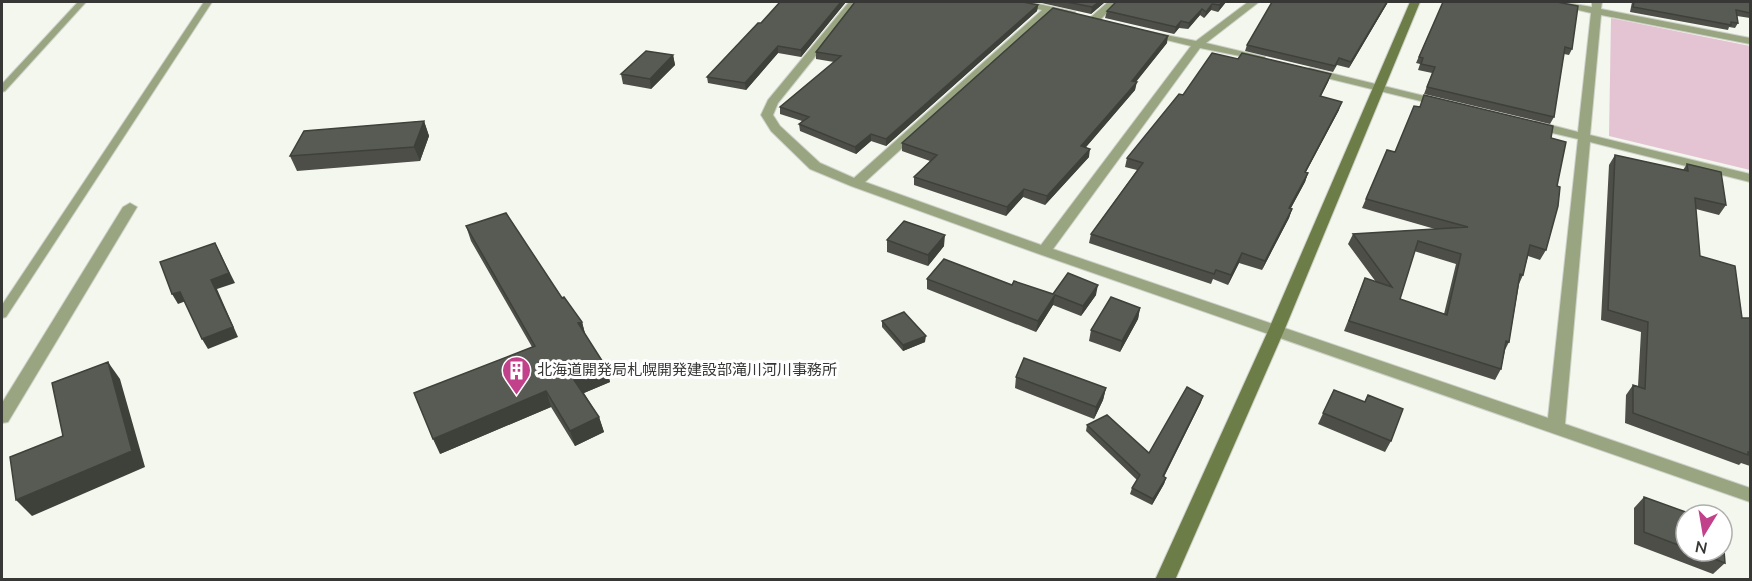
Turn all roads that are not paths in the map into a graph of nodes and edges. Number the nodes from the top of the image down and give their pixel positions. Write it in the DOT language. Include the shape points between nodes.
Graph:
graph roads {
  1 [pos="82,2"];
  2 [pos="208,2"];
  3 [pos="215,2"];
  4 [pos="854,2"];
  5 [pos="1019,2"];
  6 [pos="1113,2"];
  7 [pos="1254,2"];
  8 [pos="1415,2"];
  9 [pos="1549,2"];
  10 [pos="1597,6"];
  11 [pos="1048,9"];
  12 [pos="202,13"];
  13 [pos="1141,30"];
  14 [pos="1750,41"];
  15 [pos="1198,44"];
  16 [pos="1277,63"];
  17 [pos="1300,69"];
  18 [pos="1379,88"];
  19 [pos="2,89"];
  20 [pos="1458,107"];
  21 [pos="1527,123"];
  22 [pos="1583,137"];
  23 [pos="1750,178"];
  24 [pos="856,183"];
  25 [pos="130,207"];
  26 [pos="1044,251"];
  27 [pos="2,314"];
  28 [pos="1276,331"];
  29 [pos="2,417"];
  30 [pos="1556,428"];
  31 [pos="1750,495"];
  32 [pos="1165,579"];
  1 -- 19 [label="lane"];
  2 -- 12 [label="lane"];
  3 -- 12 [label="lane"];
  4 -- 24 [label="street" via="772,102 767,115 775,128 815,166"];
  5 -- 11 [label="street"];
  6 -- 11 [label="street" via="1101,21"];
  7 -- 15 [label="street"];
  8 -- 18 [label="street"];
  9 -- 10 [label="street"];
  10 -- 14 [label="street"];
  10 -- 22 [label="street"];
  11 -- 24 [label="street"];
  12 -- 27 [label="lane"];
  13 -- 15 [label="street"];
  15 -- 16 [label="street"];
  15 -- 26 [label="street"];
  17 -- 18 [label="street"];
  18 -- 20 [label="street"];
  18 -- 28 [label="street"];
  21 -- 22 [label="street"];
  22 -- 23 [label="street"];
  22 -- 30 [label="street"];
  24 -- 26 [label="street"];
  25 -- 29 [label="street"];
  26 -- 28 [label="street"];
  28 -- 30 [label="street"];
  28 -- 32 [label="street"];
  30 -- 31 [label="street"];
}
